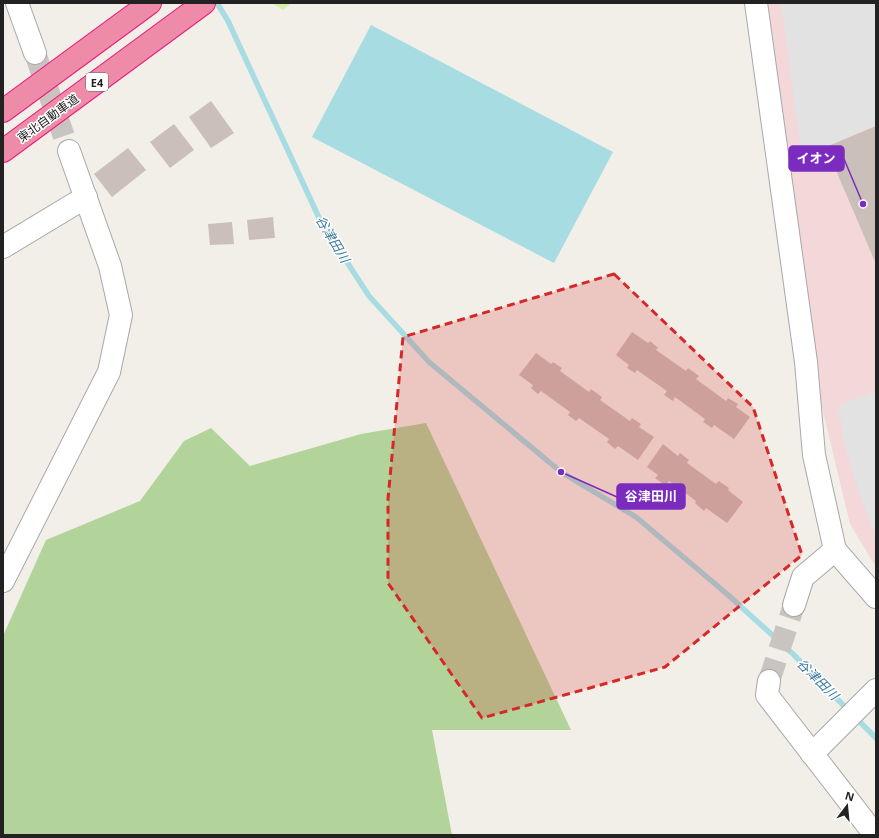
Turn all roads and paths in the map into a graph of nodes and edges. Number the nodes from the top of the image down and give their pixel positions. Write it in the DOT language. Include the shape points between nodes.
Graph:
graph roads {
  1 [pos="17,3"];
  2 [pos="150,3"];
  3 [pos="756,3"];
  4 [pos="197,8"];
  5 [pos="35,53"];
  6 [pos="3,111"];
  7 [pos="3,151"];
  8 [pos="69,151"];
  9 [pos="86,196"];
  10 [pos="3,248"];
  11 [pos="835,550"];
  12 [pos="3,581"];
  13 [pos="876,597"];
  14 [pos="794,605"];
  15 [pos="769,681"];
  16 [pos="872,694"];
  17 [pos="812,754"];
  18 [pos="875,835"];
  1 -- 5 [label="street"];
  2 -- 6 [label="highway"];
  3 -- 11 [label="street" via="806,362 814,455"];
  4 -- 7 [label="highway, 東北自動車道 / E4"];
  8 -- 9 [label="street"];
  9 -- 10 [label="street"];
  9 -- 12 [label="street" via="110,266 121,315 109,372"];
  11 -- 13 [label="street"];
  11 -- 14 [label="street" via="803,577"];
  15 -- 17 [label="street" via="767,695"];
  16 -- 17 [label="street"];
  17 -- 18 [label="street"];
}
